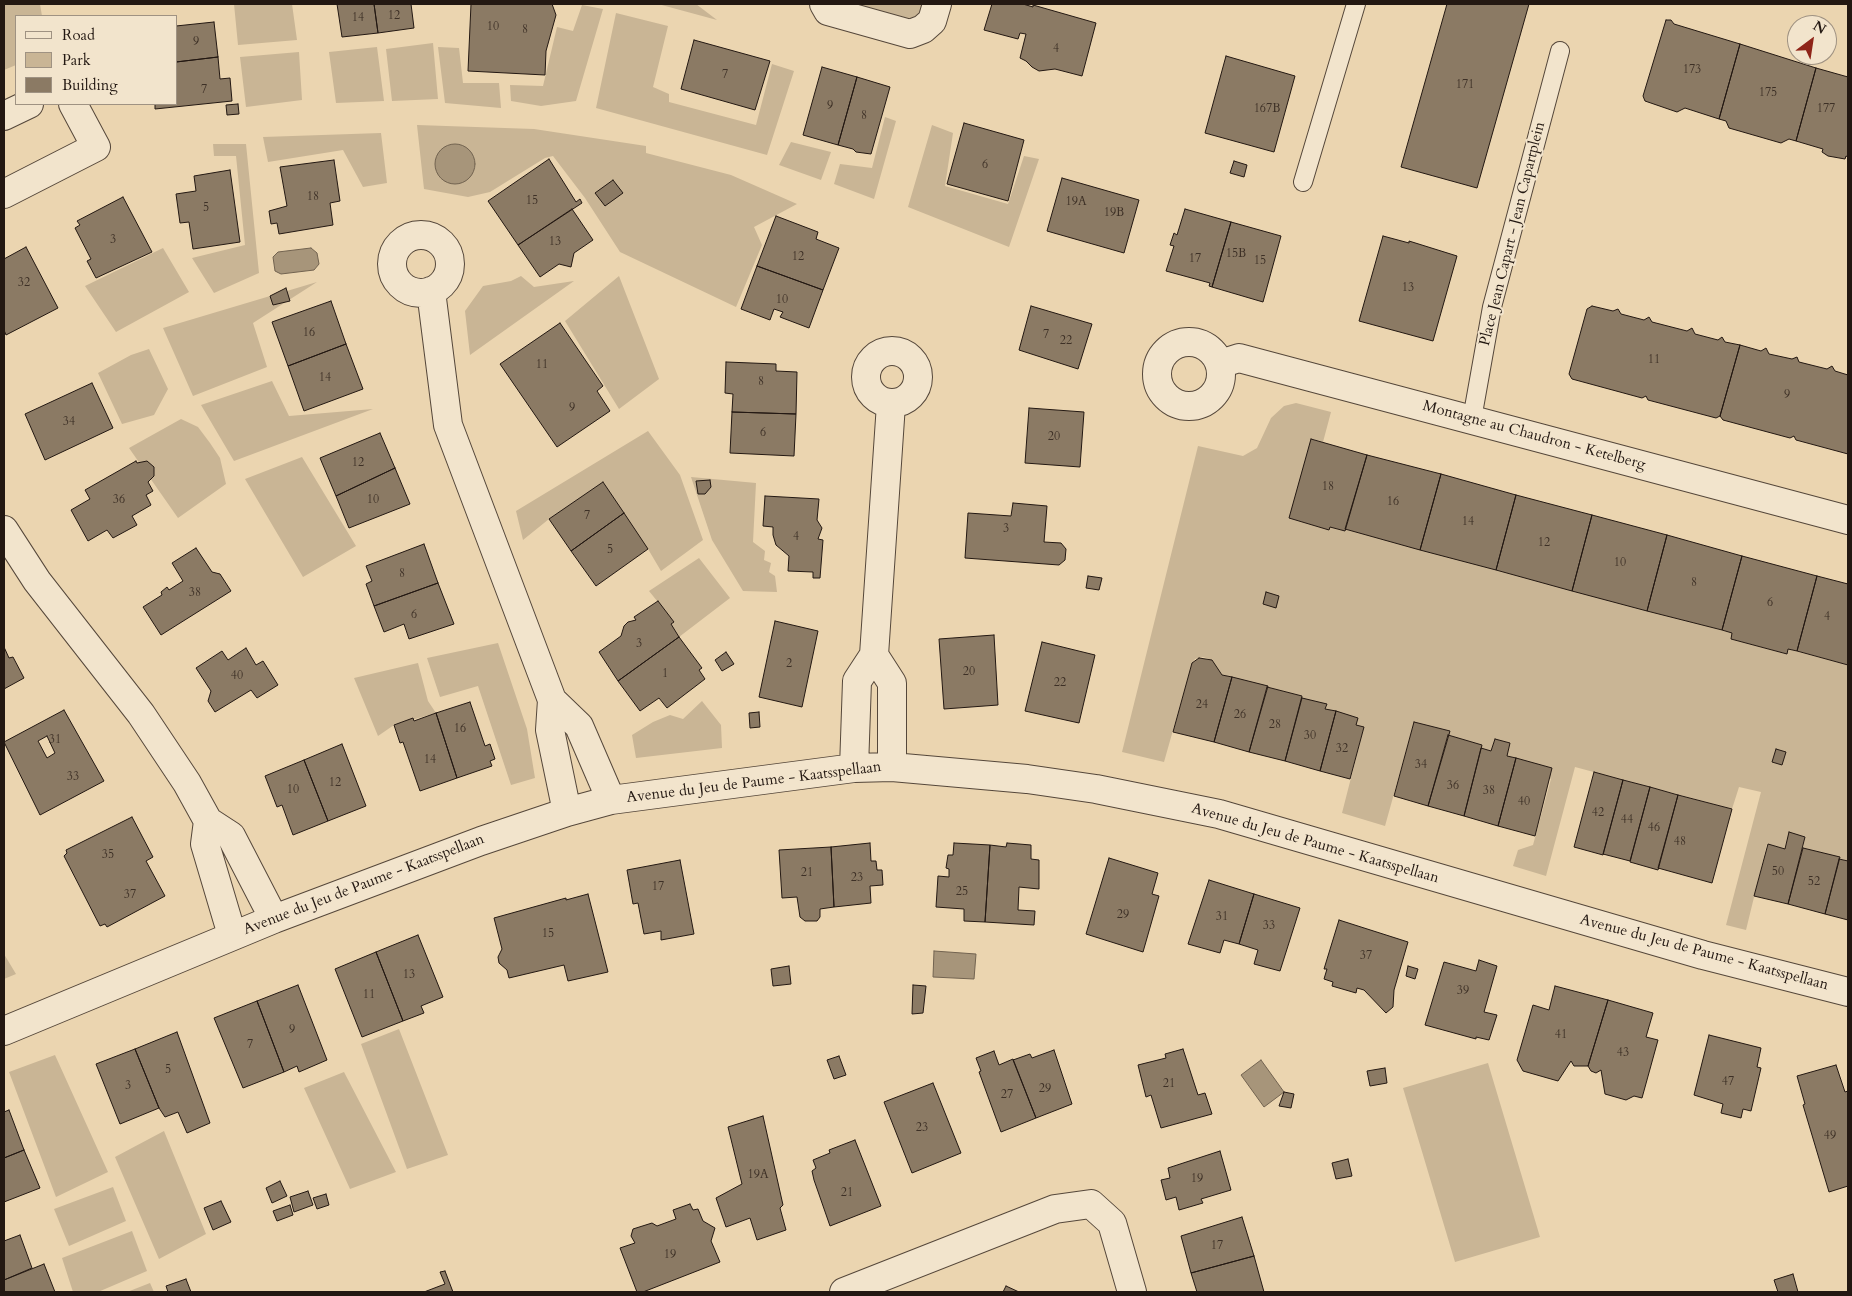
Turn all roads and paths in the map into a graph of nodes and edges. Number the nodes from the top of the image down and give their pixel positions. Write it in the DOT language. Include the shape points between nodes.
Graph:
graph roads {
  1 [pos="824,4"];
  2 [pos="936,4"];
  3 [pos="1356,4"];
  4 [pos="1560,51"];
  5 [pos="27,105"];
  6 [pos="74,105"];
  7 [pos="4,116"];
  8 [pos="1303,182"];
  9 [pos="4,194"];
  10 [pos="431,291"];
  11 [pos="1220,364"];
  12 [pos="891,404"];
  13 [pos="1472,419"];
  14 [pos="1848,520"];
  15 [pos="4,530"];
  16 [pos="874,655"];
  17 [pos="552,700"];
  18 [pos="892,767"];
  19 [pos="854,768"];
  20 [pos="611,800"];
  21 [pos="567,812"];
  22 [pos="208,821"];
  23 [pos="274,919"];
  24 [pos="232,936"];
  25 [pos="1848,992"];
  26 [pos="4,1031"];
  27 [pos="844,1292"];
  28 [pos="1132,1292"];
  1 -- 2 [label="street" via="828,10 910,34 932,21"];
  3 -- 8 [label="lane"];
  4 -- 13 [label="lane, Place Jean Capart - Jean Capartplein" via="1492,307"];
  5 -- 7 [label="street"];
  6 -- 9 [label="street" via="96,147"];
  10 -- 17 [label="street" via="448,425"];
  11 -- 13 [label="street, Montagne au Chaudron - Ketelberg" via="1239,358"];
  12 -- 16 [label="street"];
  13 -- 14 [label="street, Montagne au Chaudron - Ketelberg"];
  15 -- 22 [label="street" via="37,581 141,714 188,783"];
  16 -- 18 [label="street" via="892,683"];
  16 -- 19 [label="street" via="857,681"];
  17 -- 20 [label="street" via="579,726"];
  17 -- 21 [label="street" via="550,730"];
  18 -- 19 [label="street, Avenue du Jeu de Paume - Kaatsspellaan"];
  18 -- 25 [label="street, Avenue du Jeu de Paume - Kaatsspellaan" via="1096,789 1219,814 1703,955"];
  19 -- 20 [label="street, Avenue du Jeu de Paume - Kaatsspellaan"];
  20 -- 21 [label="street, Avenue du Jeu de Paume - Kaatsspellaan"];
  21 -- 23 [label="street, Avenue du Jeu de Paume - Kaatsspellaan"];
  22 -- 23 [label="street" via="231,836"];
  22 -- 24 [label="street" via="205,844"];
  23 -- 24 [label="street, Avenue du Jeu de Paume - Kaatsspellaan"];
  24 -- 26 [label="street, Avenue du Jeu de Paume - Kaatsspellaan"];
  27 -- 28 [label="street" via="1055,1209 1091,1204 1112,1223"];
}
